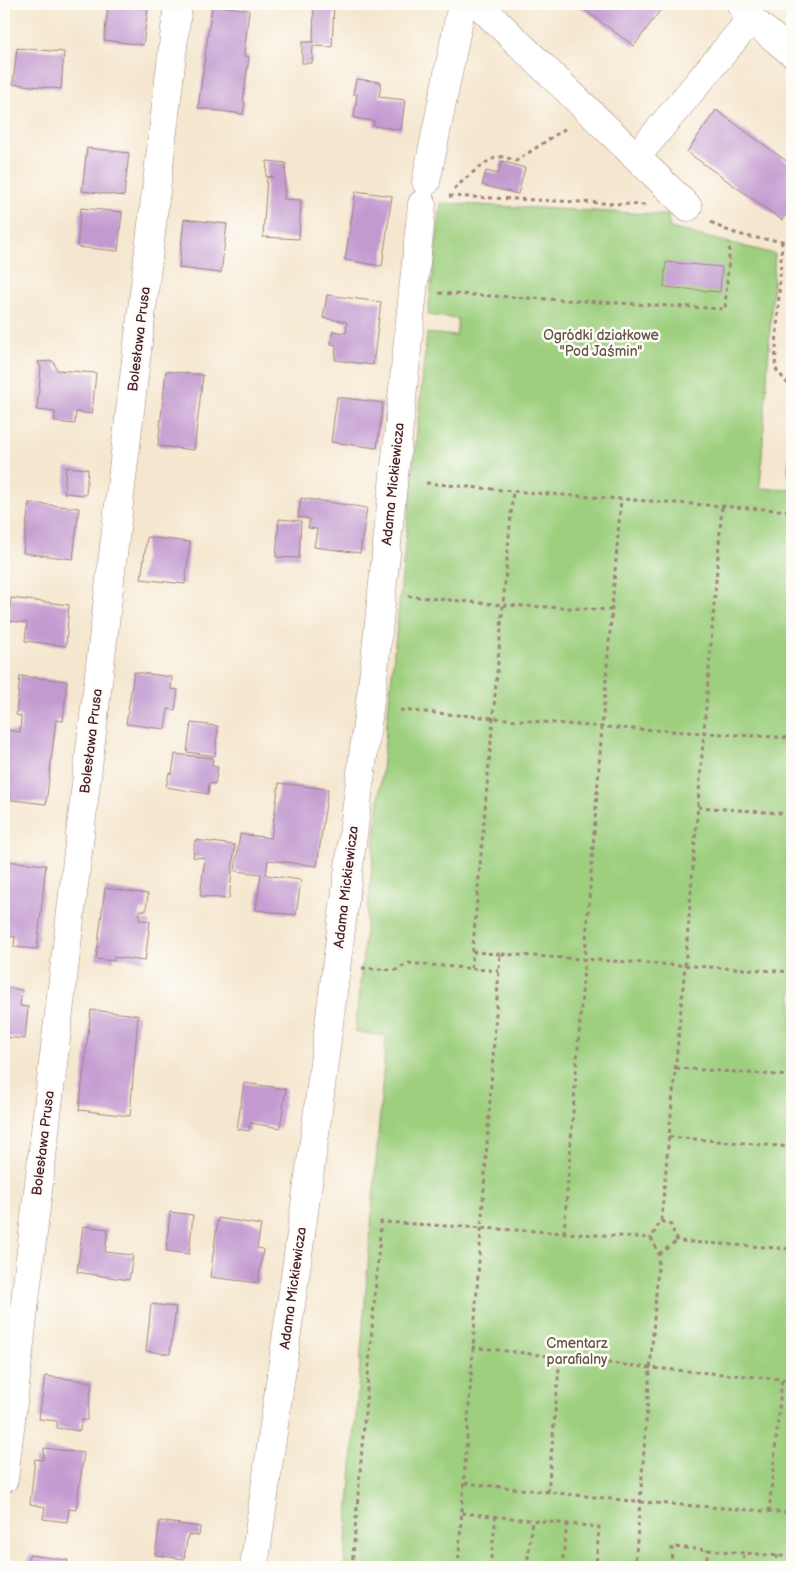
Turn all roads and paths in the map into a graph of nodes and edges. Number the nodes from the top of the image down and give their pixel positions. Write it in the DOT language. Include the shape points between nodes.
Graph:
graph roads {
  1 [pos="178,4"];
  2 [pos="462,4"];
  3 [pos="478,4"];
  4 [pos="745,12"];
  5 [pos="792,53"];
  6 [pos="589,112"];
  7 [pos="637,156"];
  8 [pos="688,207"];
  9 [pos="782,241"];
  10 [pos="792,242"];
  11 [pos="730,243"];
  12 [pos="431,292"];
  13 [pos="792,389"];
  14 [pos="426,483"];
  15 [pos="513,491"];
  16 [pos="621,499"];
  17 [pos="722,506"];
  18 [pos="792,511"];
  19 [pos="405,595"];
  20 [pos="503,605"];
  21 [pos="612,610"];
  22 [pos="400,710"];
  23 [pos="493,718"];
  24 [pos="602,727"];
  25 [pos="704,732"];
  26 [pos="792,738"];
  27 [pos="698,806"];
  28 [pos="792,814"];
  29 [pos="472,952"];
  30 [pos="500,954"];
  31 [pos="585,959"];
  32 [pos="686,966"];
  33 [pos="360,968"];
  34 [pos="471,968"];
  35 [pos="500,971"];
  36 [pos="792,972"];
  37 [pos="676,1068"];
  38 [pos="792,1076"];
  39 [pos="669,1137"];
  40 [pos="792,1147"];
  41 [pos="661,1221"];
  42 [pos="481,1228"];
  43 [pos="564,1233"];
  44 [pos="651,1238"];
  45 [pos="677,1241"];
  46 [pos="792,1249"];
  47 [pos="659,1254"];
  48 [pos="472,1347"];
  49 [pos="560,1357"];
  50 [pos="651,1368"];
  51 [pos="782,1380"];
  52 [pos="792,1380"];
  53 [pos="4,1479"];
  54 [pos="465,1483"];
  55 [pos="548,1492"];
  56 [pos="641,1502"];
  57 [pos="769,1512"];
  58 [pos="462,1513"];
  59 [pos="792,1514"];
  60 [pos="496,1516"];
  61 [pos="532,1520"];
  62 [pos="567,1524"];
  63 [pos="708,1550"];
  64 [pos="744,1552"];
  65 [pos="777,1556"];
  66 [pos="792,1557"];
  67 [pos="254,1567"];
  68 [pos="352,1567"];
  69 [pos="458,1567"];
  70 [pos="490,1567"];
  71 [pos="527,1567"];
  72 [pos="562,1567"];
  73 [pos="596,1567"];
  74 [pos="635,1567"];
  75 [pos="671,1567"];
  76 [pos="706,1567"];
  77 [pos="742,1567"];
  78 [pos="776,1567"];
  1 -- 53 [label="street, Bolesława Prusa"];
  2 -- 67 [label="street, Adama Mickiewicza" via="424,193 374,670 315,1134"];
  3 -- 6 [label="street"];
  4 -- 5 [label="street"];
  4 -- 7 [label="street"];
  6 -- 7 [label="street"];
  6 -- 8 [label="path" via="516,161 500,156 480,167 447,196"];
  7 -- 8 [label="street"];
  8 -- 9 [label="path" via="722,229"];
  9 -- 10 [label="path"];
  9 -- 13 [label="path" via="775,368"];
  11 -- 12 [label="path" via="725,309"];
  14 -- 15 [label="path"];
  15 -- 16 [label="path"];
  15 -- 20 [label="path"];
  16 -- 17 [label="path"];
  16 -- 21 [label="path"];
  17 -- 18 [label="path"];
  17 -- 25 [label="path"];
  19 -- 20 [label="path"];
  20 -- 21 [label="path"];
  20 -- 23 [label="path"];
  21 -- 24 [label="path"];
  22 -- 23 [label="path"];
  23 -- 24 [label="path"];
  23 -- 29 [label="path"];
  24 -- 25 [label="path"];
  24 -- 31 [label="path"];
  25 -- 26 [label="path"];
  25 -- 27 [label="path"];
  27 -- 28 [label="path"];
  27 -- 32 [label="path"];
  29 -- 30 [label="path"];
  29 -- 34 [label="path"];
  30 -- 31 [label="path"];
  30 -- 35 [label="path"];
  31 -- 32 [label="path"];
  31 -- 43 [label="path"];
  32 -- 36 [label="path"];
  32 -- 37 [label="path"];
  33 -- 34 [label="path" via="396,970 409,963"];
  34 -- 35 [label="path"];
  35 -- 42 [label="path"];
  37 -- 38 [label="path"];
  37 -- 39 [label="path"];
  39 -- 40 [label="path"];
  39 -- 41 [label="path"];
  41 -- 44 [label="path"];
  41 -- 45 [label="path" via="671,1226"];
  42 -- 43 [label="path"];
  42 -- 48 [label="path"];
  42 -- 68 [label="path" via="381,1222"];
  43 -- 44 [label="path"];
  44 -- 47 [label="path"];
  45 -- 46 [label="path"];
  45 -- 47 [label="path"];
  47 -- 50 [label="path"];
  48 -- 49 [label="path"];
  48 -- 54 [label="path"];
  49 -- 50 [label="path"];
  49 -- 55 [label="path"];
  50 -- 51 [label="path"];
  50 -- 56 [label="path"];
  51 -- 52 [label="path"];
  51 -- 57 [label="path"];
  54 -- 55 [label="path"];
  54 -- 58 [label="path"];
  55 -- 56 [label="path"];
  56 -- 57 [label="path"];
  56 -- 74 [label="path"];
  57 -- 59 [label="path"];
  58 -- 60 [label="path"];
  58 -- 69 [label="path"];
  60 -- 61 [label="path"];
  60 -- 70 [label="path"];
  61 -- 62 [label="path"];
  61 -- 71 [label="path"];
  62 -- 72 [label="path"];
  62 -- 73 [label="path" via="600,1527"];
  63 -- 64 [label="path"];
  63 -- 75 [label="path" via="672,1547"];
  63 -- 76 [label="path"];
  64 -- 65 [label="path"];
  64 -- 77 [label="path"];
  65 -- 66 [label="path"];
  65 -- 78 [label="path"];
}
